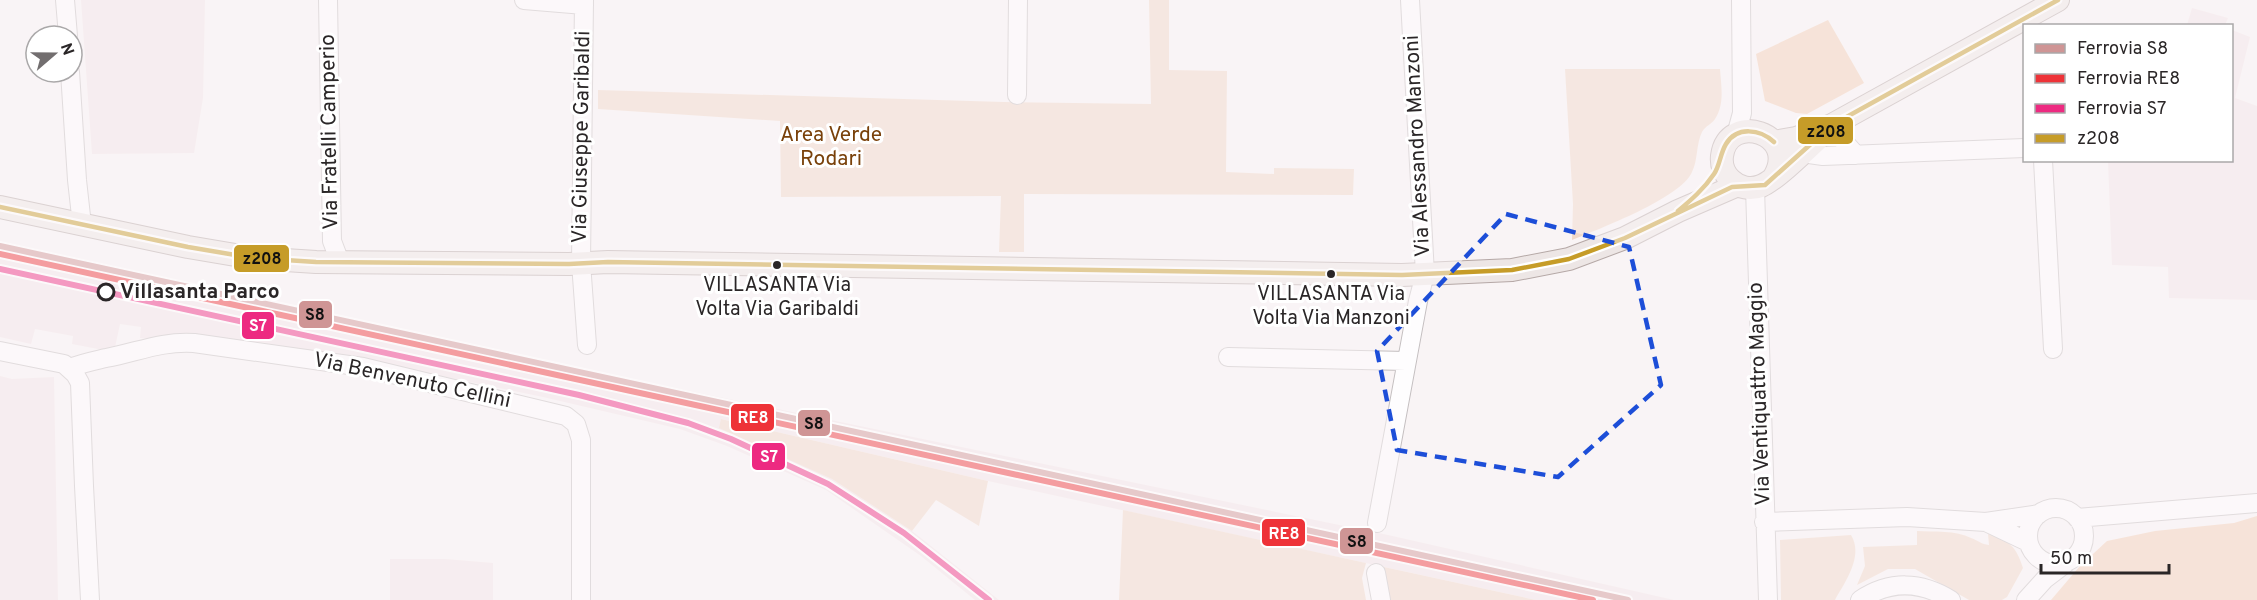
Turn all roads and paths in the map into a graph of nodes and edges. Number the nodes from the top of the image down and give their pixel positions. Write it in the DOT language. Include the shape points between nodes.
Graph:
graph roads {
  1 [pos="65,0"];
  2 [pos="328,0"];
  3 [pos="524,0"];
  4 [pos="1018,0"];
  5 [pos="1410,0"];
  6 [pos="1740,0"];
  7 [pos="2058,0"];
  8 [pos="584,2"];
  9 [pos="67,24"];
  10 [pos="71,84"];
  11 [pos="1017,95"];
  12 [pos="1835,123"];
  13 [pos="1736,135"];
  14 [pos="1774,142"];
  15 [pos="2023,148"];
  16 [pos="1802,153"];
  17 [pos="1856,155"];
  18 [pos="1722,161"];
  19 [pos="2043,162"];
  20 [pos="1756,183"];
  21 [pos="0,207"];
  22 [pos="1678,211"];
  23 [pos="82,225"];
  24 [pos="340,262"];
  25 [pos="581,263"];
  26 [pos="1425,274"];
  27 [pos="587,345"];
  28 [pos="2053,349"];
  29 [pos="0,351"];
  30 [pos="1228,357"];
  31 [pos="1407,361"];
  32 [pos="70,368"];
  33 [pos="2257,503"];
  34 [pos="2039,514"];
  35 [pos="2077,518"];
  36 [pos="1764,522"];
  37 [pos="1986,522"];
  38 [pos="1377,523"];
  39 [pos="2030,546"];
  40 [pos="2069,561"];
  41 [pos="1376,573"];
  42 [pos="2030,595"];
  43 [pos="90,600"];
  44 [pos="581,600"];
  45 [pos="1381,600"];
  46 [pos="1768,600"];
  47 [pos="1860,600"];
  48 [pos="1951,600"];
  1 -- 9 [label="street"];
  2 -- 24 [label="street, Via Fratelli Camperio" via="332,241"];
  3 -- 8 [label="street"];
  4 -- 11 [label="street"];
  5 -- 26 [label="street, Via Alessandro Manzoni"];
  6 -- 13 [label="street" via="1742,113"];
  7 -- 12 [label="main road"];
  8 -- 25 [label="street, Via Giuseppe Garibaldi"];
  10 -- 23 [label="street"];
  12 -- 14 [label="main road"];
  12 -- 16 [label="main road"];
  12 -- 17 [label="street" via="1841,138"];
  13 -- 14 [label="main road" via="1754,131"];
  13 -- 18 [label="main road" via="1726,145"];
  14 -- 20 [label="main road" via="1778,168"];
  15 -- 17 [label="street"];
  16 -- 17 [label="street"];
  16 -- 20 [label="main road"];
  18 -- 20 [label="main road" via="1728,176"];
  18 -- 22 [label="main road" via="1706,185"];
  19 -- 28 [label="street"];
  20 -- 22 [label="main road"];
  20 -- 36 [label="street, Via Ventiquattro Maggio"];
  21 -- 23 [label="main road"];
  22 -- 26 [label="main road" via="1625,238 1551,264"];
  23 -- 24 [label="main road" via="224,254"];
  24 -- 25 [label="main road"];
  25 -- 26 [label="main road"];
  25 -- 27 [label="street, Via Giuseppe Garibaldi"];
  26 -- 31 [label="street, Via Alessandro Manzoni"];
  29 -- 32 [label="street"];
  30 -- 31 [label="street"];
  31 -- 38 [label="street, Via Alessandro Manzoni"];
  32 -- 43 [label="street" via="81,385"];
  32 -- 44 [label="street, Via Benvenuto Cellini" via="159,344 195,343 363,367 566,416 576,424 581,440"];
  33 -- 35 [label="street"];
  34 -- 35 [label="street" via="2056,508"];
  34 -- 37 [label="street"];
  34 -- 39 [label="street" via="2029,526"];
  35 -- 40 [label="street" via="2083,529 2083,542 2077,556"];
  36 -- 37 [label="street" via="1907,518"];
  36 -- 46 [label="street, Via Ventiquattro Maggio"];
  37 -- 39 [label="street"];
  39 -- 40 [label="street" via="2035,556 2047,563"];
  39 -- 42 [label="street" via="2035,577"];
  40 -- 42 [label="street"];
  41 -- 45 [label="street"];
  47 -- 48 [label="street" via="1878,590 1908,585 1936,591"];
}
